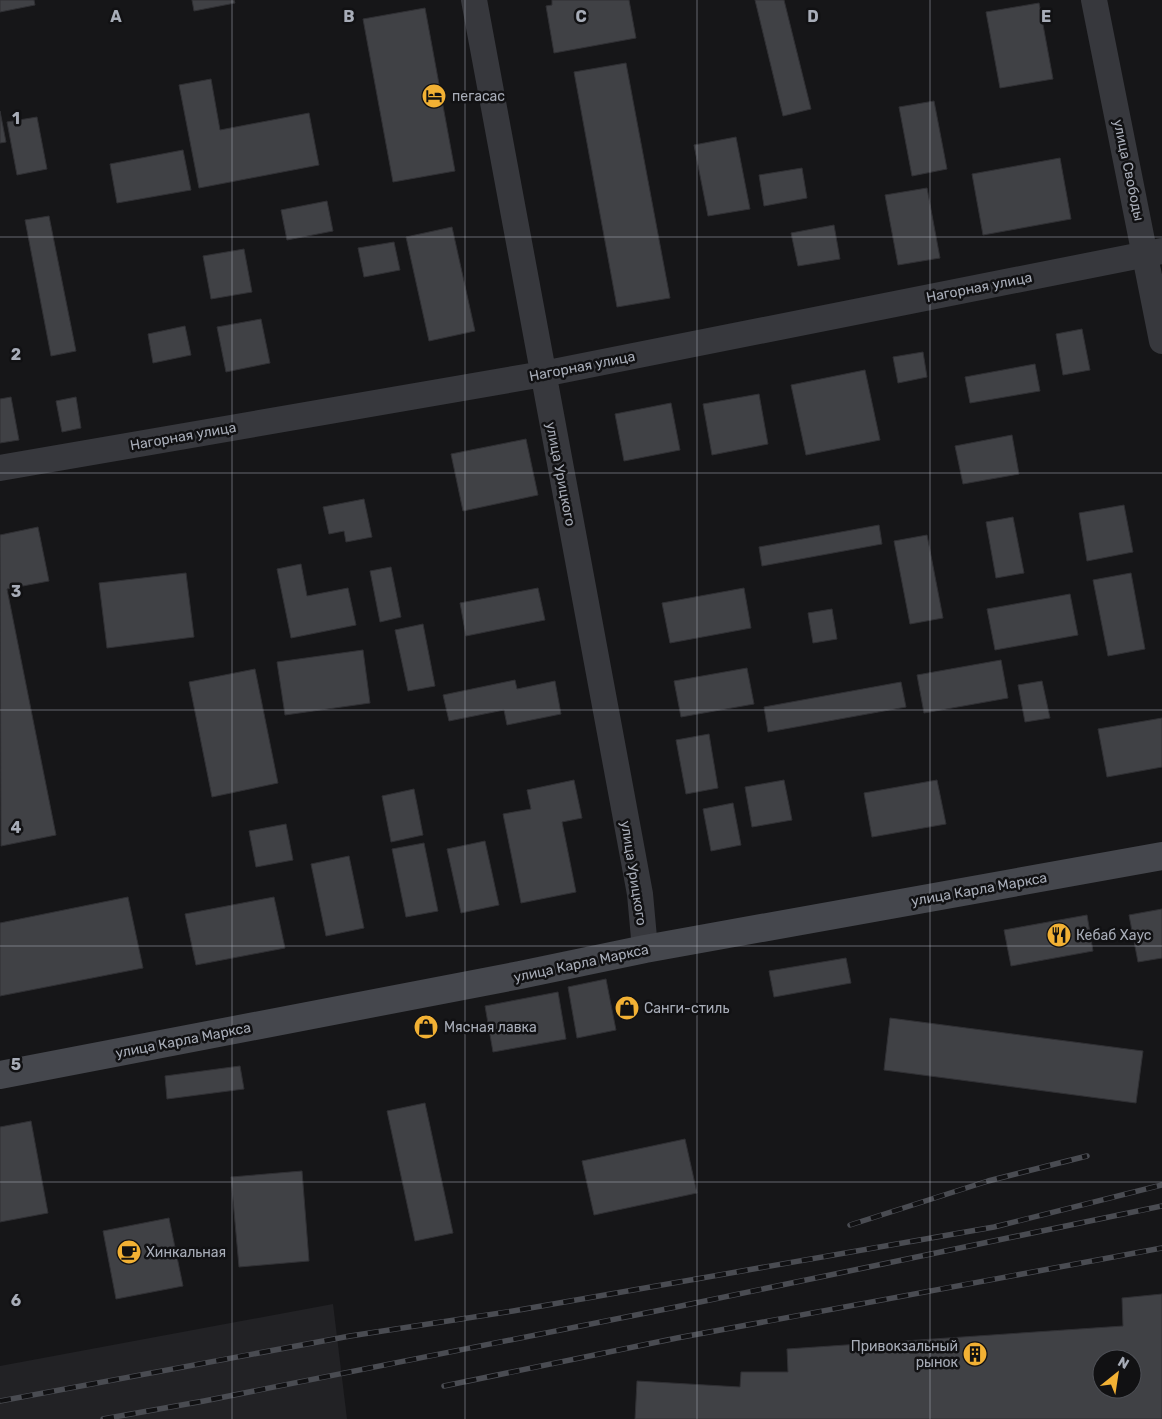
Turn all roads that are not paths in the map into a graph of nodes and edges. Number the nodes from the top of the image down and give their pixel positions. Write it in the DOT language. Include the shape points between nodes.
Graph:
graph roads {
  1 [pos="474,0"];
  2 [pos="1094,0"];
  3 [pos="1154,252"];
  4 [pos="1162,341"];
  5 [pos="543,374"];
  6 [pos="0,468"];
  7 [pos="1162,856"];
  8 [pos="645,949"];
  9 [pos="0,1074"];
  1 -- 5 [label="street, улица Урицкого"];
  2 -- 3 [label="street, улица Свободы"];
  3 -- 4 [label="street, улица Свободы"];
  3 -- 5 [label="street, Нагорная улица"];
  5 -- 6 [label="street, Нагорная улица"];
  5 -- 8 [label="street, улица Урицкого" via="640,894"];
  7 -- 8 [label="street, улица Карла Маркса"];
  8 -- 9 [label="street, улица Карла Маркса"];
}
